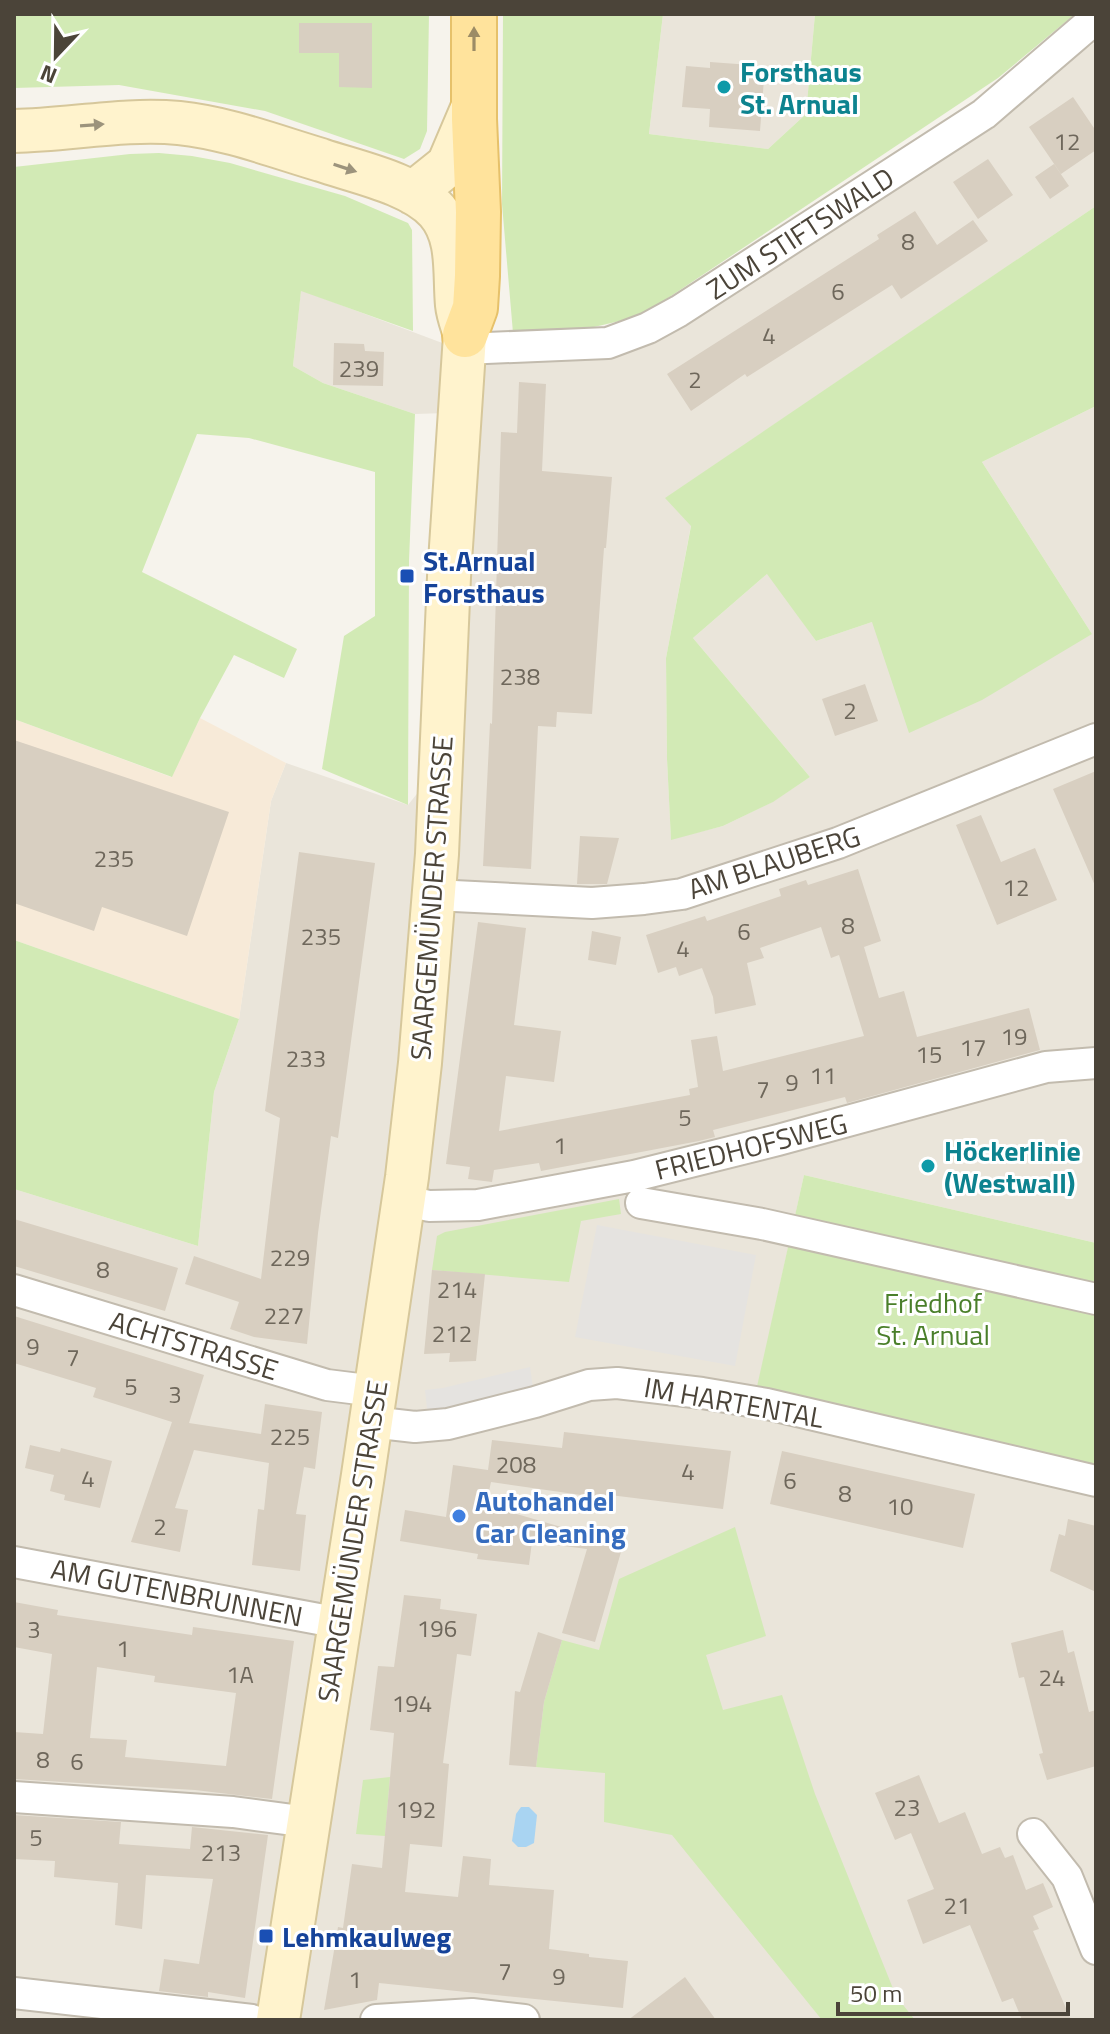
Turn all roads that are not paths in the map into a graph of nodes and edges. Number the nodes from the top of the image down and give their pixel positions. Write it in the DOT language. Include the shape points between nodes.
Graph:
graph roads {
  1 [pos="474,14"];
  2 [pos="1096,18"];
  3 [pos="474,104"];
  4 [pos="14,131"];
  5 [pos="413,193"];
  6 [pos="464,342"];
  7 [pos="1096,739"];
  8 [pos="434,895"];
  9 [pos="1096,1063"];
  10 [pos="403,1200"];
  11 [pos="641,1203"];
  12 [pos="14,1290"];
  13 [pos="1096,1299"];
  14 [pos="373,1407"];
  15 [pos="1096,1481"];
  16 [pos="14,1562"];
  17 [pos="340,1623"];
  18 [pos="14,1797"];
  19 [pos="308,1822"];
  20 [pos="1033,1834"];
  21 [pos="1096,1949"];
  22 [pos="14,1993"];
  23 [pos="252,2020"];
  24 [pos="278,2020"];
  25 [pos="376,2020"];
  26 [pos="524,2020"];
  3 -- 1 [label="main road, one-way"];
  2 -- 6 [label="street, ZUM STIFTSWALD" via="984,114 648,328 608,343"];
  3 -- 5 [label="street" via="448,165"];
  3 -- 6 [label="main road" via="477,276 475,308"];
  4 -- 5 [label="street, SAARGEMÜNDER STRASSE, one-way" via="111,124 193,126 237,134"];
  5 -- 6 [label="street, SAARGEMÜNDER STRASSE" via="438,212 449,233"];
  6 -- 8 [label="street, SAARGEMÜNDER STRASSE"];
  7 -- 8 [label="street, AM BLAUBERG" via="838,843 682,894 592,903"];
  8 -- 10 [label="street, SAARGEMÜNDER STRASSE"];
  9 -- 10 [label="street, FRIEDHOFSWEG" via="1046,1067 634,1176 478,1205 429,1206"];
  10 -- 14 [label="street, SAARGEMÜNDER STRASSE"];
  11 -- 13 [label="street" via="762,1224"];
  12 -- 14 [label="street, ACHTSTRASSE" via="327,1385"];
  14 -- 15 [label="street, IM HARTENTAL" via="415,1427 448,1424 589,1385 617,1383 767,1404"];
  14 -- 17 [label="street, SAARGEMÜNDER STRASSE"];
  16 -- 17 [label="street, AM GUTENBRUNNEN"];
  17 -- 19 [label="street, SAARGEMÜNDER STRASSE"];
  18 -- 19 [label="street"];
  19 -- 24 [label="street, SAARGEMÜNDER STRASSE"];
  20 -- 21 [label="street" via="1067,1877"];
  22 -- 23 [label="street"];
  25 -- 26 [label="street" via="472,2014"];
}
